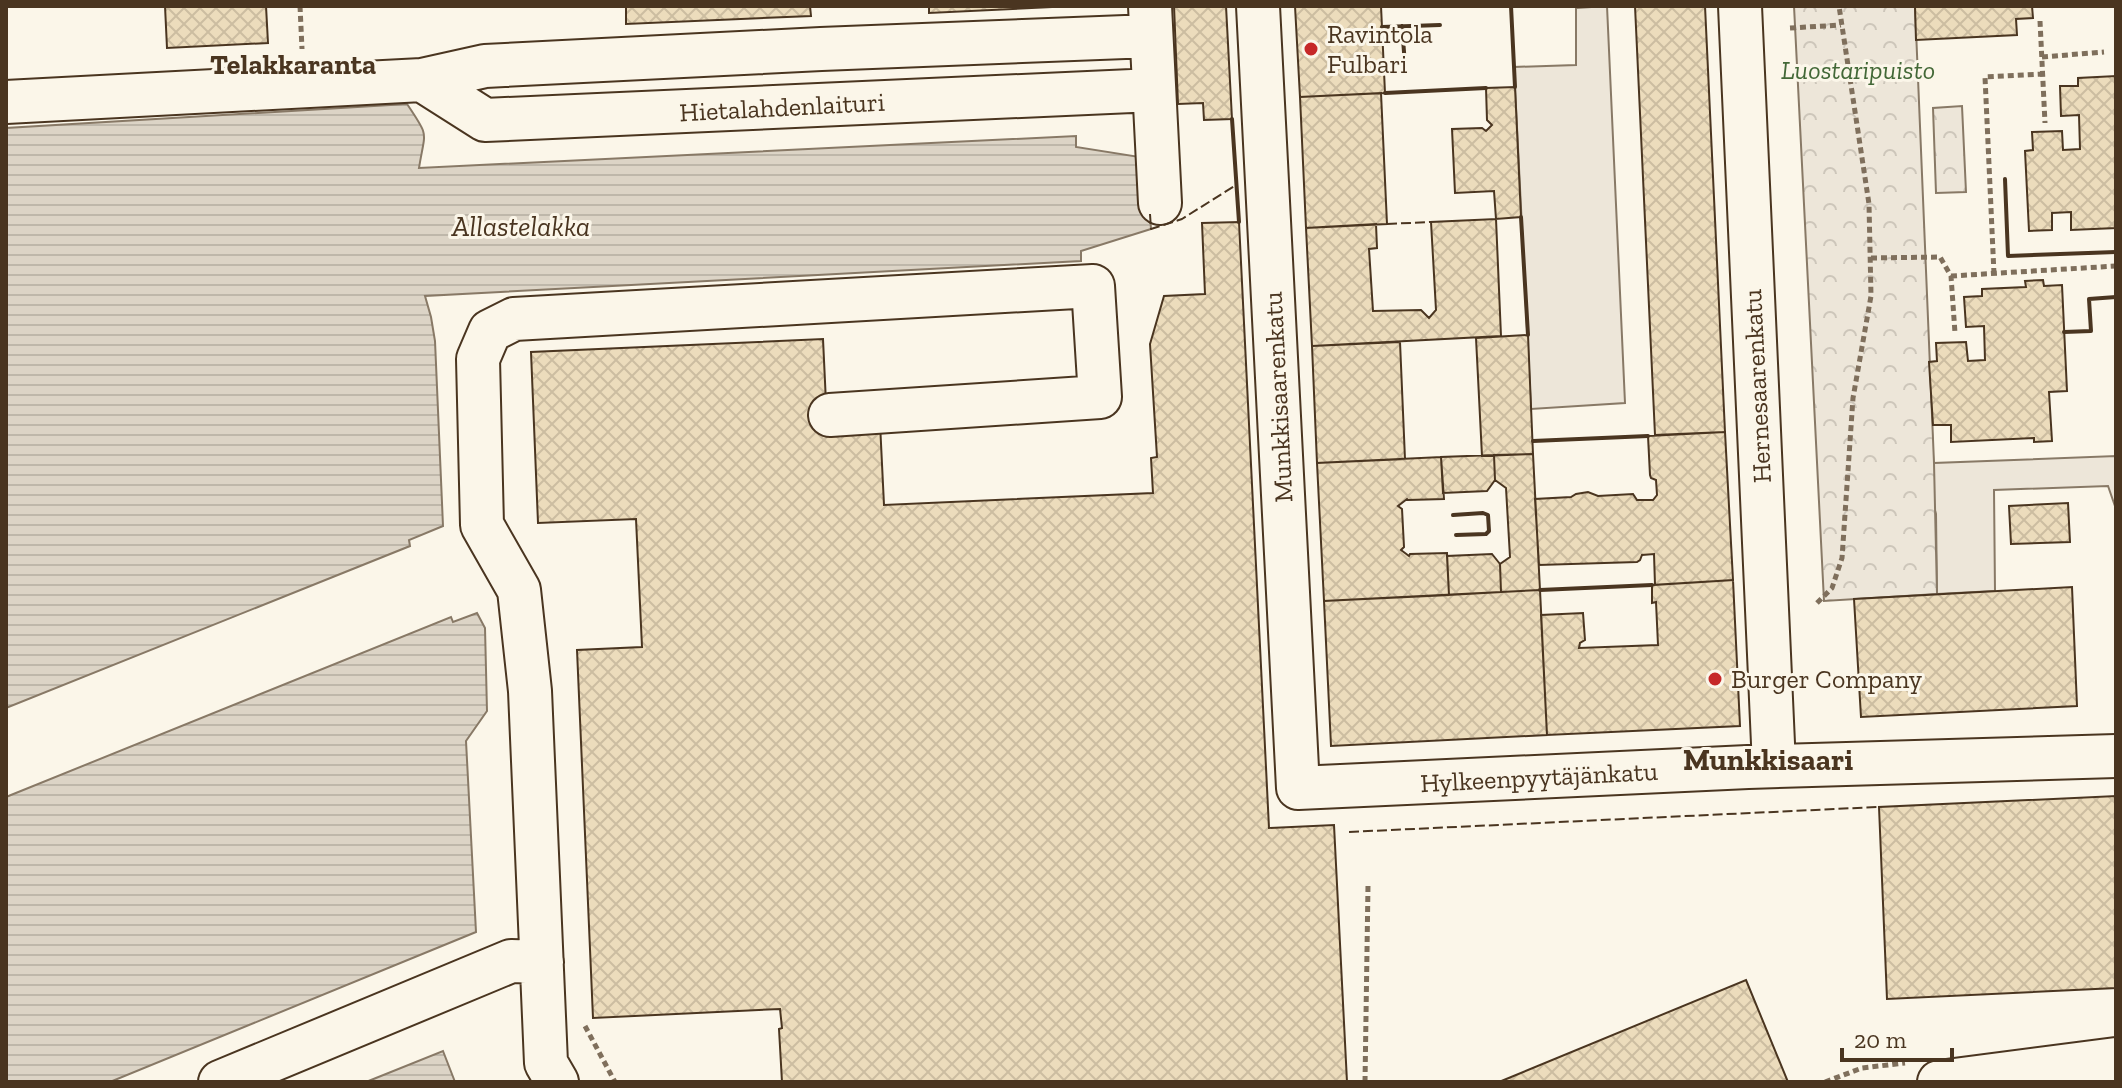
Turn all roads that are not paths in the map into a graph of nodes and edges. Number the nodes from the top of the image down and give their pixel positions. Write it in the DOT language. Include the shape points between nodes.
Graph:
graph roads {
  1 [pos="1258,6"];
  2 [pos="1740,6"];
  3 [pos="1150,21"];
  4 [pos="902,45"];
  5 [pos="821,49"];
  6 [pos="422,80"];
  7 [pos="1154,90"];
  8 [pos="904,101"];
  9 [pos="6,102"];
  10 [pos="823,105"];
  11 [pos="1160,203"];
  12 [pos="830,415"];
  13 [pos="2116,756"];
  14 [pos="1774,766"];
  15 [pos="1298,788"];
  16 [pos="542,962"];
  17 [pos="2116,1059"];
  18 [pos="220,1082"];
  19 [pos="557,1082"];
  20 [pos="1939,1082"];
  1 -- 15 [label="street, Munkkisaarenkatu"];
  2 -- 14 [label="street, Hernesaarenkatu"];
  3 -- 4 [label="street"];
  3 -- 7 [label="street"];
  4 -- 5 [label="street"];
  4 -- 8 [label="street"];
  5 -- 6 [label="street" via="485,66"];
  5 -- 10 [label="street"];
  6 -- 9 [label="street" via="302,68"];
  6 -- 10 [label="street, Hietalahdenlaituri" via="485,120"];
  7 -- 8 [label="street, Hietalahdenlaituri"];
  7 -- 11 [label="street"];
  8 -- 10 [label="street, Hietalahdenlaituri"];
  12 -- 16 [label="street" via="1100,397 1093,286 514,319 490,331 478,359 482,525 519,590 530,691"];
  13 -- 14 [label="street, Hylkeenpyytäjänkatu"];
  14 -- 15 [label="street, Hylkeenpyytäjänkatu"];
  16 -- 18 [label="street" via="511,961"];
  16 -- 19 [label="street" via="546,1063"];
  17 -- 20 [label="street"];
}
